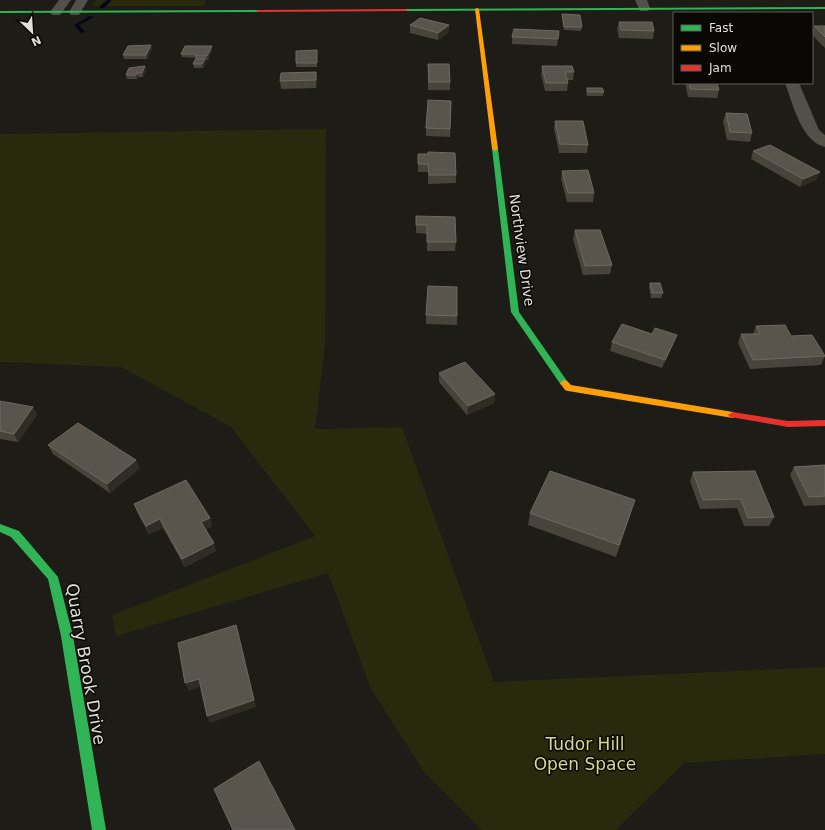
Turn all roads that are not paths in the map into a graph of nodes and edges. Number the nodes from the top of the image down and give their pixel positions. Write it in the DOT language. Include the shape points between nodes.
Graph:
graph roads {
  1 [pos="65,0"];
  2 [pos="82,0"];
  3 [pos="643,4"];
  4 [pos="825,8"];
  5 [pos="477,9"];
  6 [pos="742,11"];
  7 [pos="0,12"];
  8 [pos="56,12"];
  9 [pos="75,12"];
  10 [pos="792,84"];
  11 [pos="825,142"];
  12 [pos="825,423"];
  13 [pos="0,528"];
  14 [pos="99,830"];
  1 -- 8 [label="street"];
  2 -- 9 [label="street"];
  3 -- 5 [label="street"];
  3 -- 6 [label="street"];
  4 -- 6 [label="street"];
  5 -- 9 [label="street"];
  5 -- 12 [label="street, Northview Drive" via="514,312 568,388 788,424"];
  7 -- 8 [label="street"];
  8 -- 9 [label="street"];
  10 -- 11 [label="street" via="812,132"];
  13 -- 14 [label="street, Quarry Brook Drive" via="15,534 53,577 67,636"];
}
